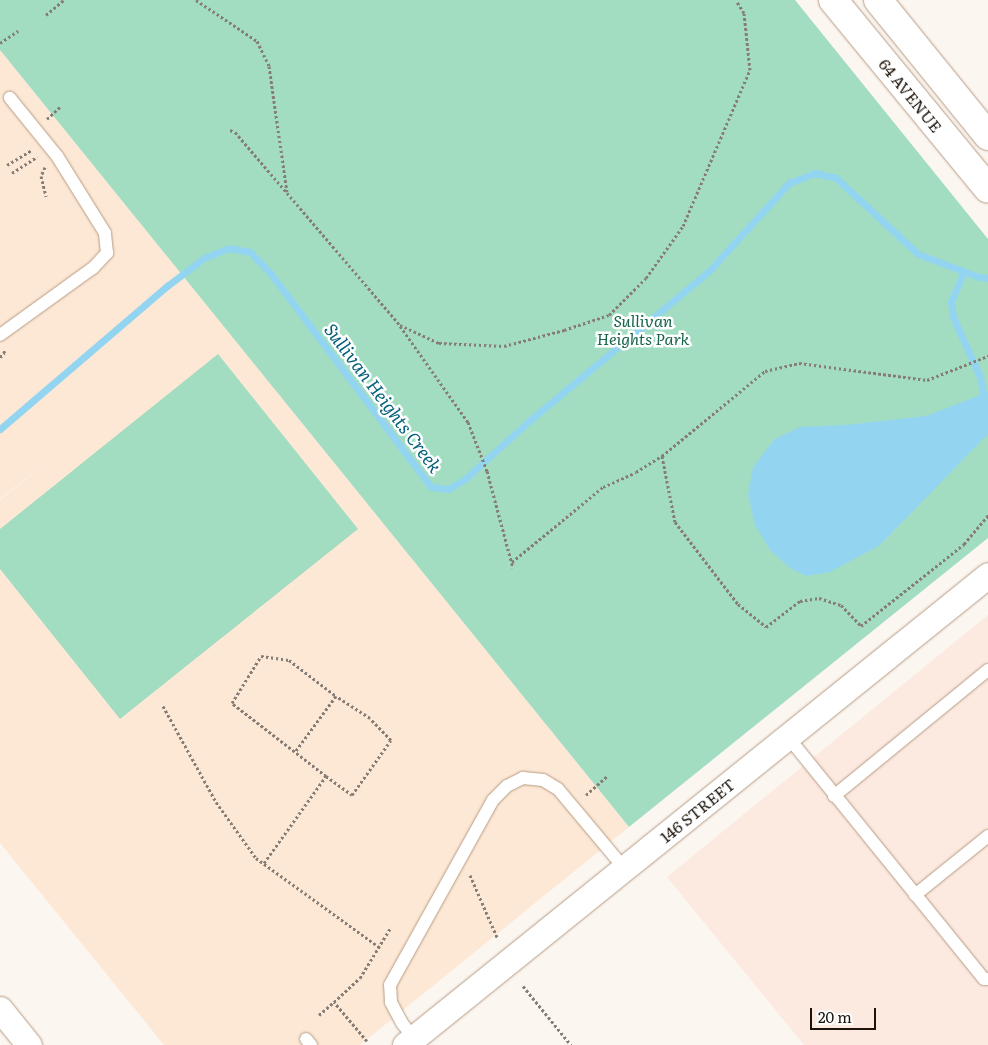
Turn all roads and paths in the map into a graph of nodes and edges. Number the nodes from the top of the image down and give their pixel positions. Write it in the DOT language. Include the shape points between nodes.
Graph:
graph roads {
  1 [pos="64,0"];
  2 [pos="196,0"];
  3 [pos="736,0"];
  4 [pos="833,0"];
  5 [pos="878,0"];
  6 [pos="46,15"];
  7 [pos="18,31"];
  8 [pos="0,43"];
  9 [pos="10,98"];
  10 [pos="60,107"];
  11 [pos="43,122"];
  12 [pos="230,130"];
  13 [pos="988,136"];
  14 [pos="35,148"];
  15 [pos="37,158"];
  16 [pos="46,164"];
  17 [pos="7,165"];
  18 [pos="12,173"];
  19 [pos="988,189"];
  20 [pos="287,192"];
  21 [pos="46,196"];
  22 [pos="400,325"];
  23 [pos="0,335"];
  24 [pos="987,356"];
  25 [pos="662,456"];
  26 [pos="988,515"];
  27 [pos="512,562"];
  28 [pos="513,568"];
  29 [pos="988,575"];
  30 [pos="988,670"];
  31 [pos="336,696"];
  32 [pos="163,706"];
  33 [pos="788,737"];
  34 [pos="295,752"];
  35 [pos="326,776"];
  36 [pos="607,776"];
  37 [pos="586,795"];
  38 [pos="834,796"];
  39 [pos="988,836"];
  40 [pos="264,863"];
  41 [pos="624,868"];
  42 [pos="468,870"];
  43 [pos="915,895"];
  44 [pos="391,927"];
  45 [pos="497,937"];
  46 [pos="379,947"];
  47 [pos="988,979"];
  48 [pos="523,986"];
  49 [pos="334,1002"];
  50 [pos="318,1015"];
  51 [pos="3,1020"];
  52 [pos="368,1041"];
  53 [pos="410,1041"];
  54 [pos="29,1045"];
  55 [pos="571,1045"];
  1 -- 6 [label="path"];
  2 -- 20 [label="path" via="257,41 269,66"];
  3 -- 22 [label="path" via="744,13 750,70 683,226 646,278 609,315 504,346 439,343"];
  4 -- 19 [label="main road, 64 AVENUE"];
  5 -- 13 [label="main road, 64 AVENUE"];
  7 -- 8 [label="path"];
  9 -- 23 [label="lane" via="57,156 105,233 107,253 93,268"];
  10 -- 11 [label="path"];
  12 -- 20 [label="path"];
  14 -- 17 [label="path"];
  15 -- 18 [label="path"];
  16 -- 21 [label="path" via="41,176"];
  20 -- 22 [label="path"];
  22 -- 27 [label="path" via="468,422 488,471"];
  24 -- 25 [label="path" via="927,380 800,363 765,371"];
  25 -- 26 [label="path" via="675,522 738,604 766,627 800,601 819,598 841,605 861,626 964,544"];
  25 -- 27 [label="path" via="603,487"];
  27 -- 28 [label="path"];
  29 -- 33 [label="street, 146 STREET"];
  30 -- 38 [label="lane"];
  31 -- 34 [label="path"];
  31 -- 34 [label="path" via="289,660 261,656 232,703"];
  31 -- 35 [label="path" via="370,718 391,740 352,795"];
  32 -- 40 [label="path" via="216,802 256,858"];
  33 -- 38 [label="lane"];
  33 -- 41 [label="street, 146 STREET"];
  34 -- 35 [label="path"];
  35 -- 40 [label="path"];
  36 -- 37 [label="path"];
  38 -- 43 [label="lane"];
  39 -- 43 [label="lane"];
  40 -- 46 [label="path"];
  41 -- 53 [label="street, 146 STREET"];
  41 -- 53 [label="lane" via="558,789 542,780 523,778 507,786 493,800 390,985 391,1002"];
  42 -- 45 [label="path"];
  43 -- 47 [label="lane" via="984,979"];
  44 -- 46 [label="path"];
  46 -- 49 [label="path" via="360,978"];
  48 -- 55 [label="path"];
  49 -- 50 [label="path"];
  49 -- 52 [label="path"];
  51 -- 54 [label="street"];
}
